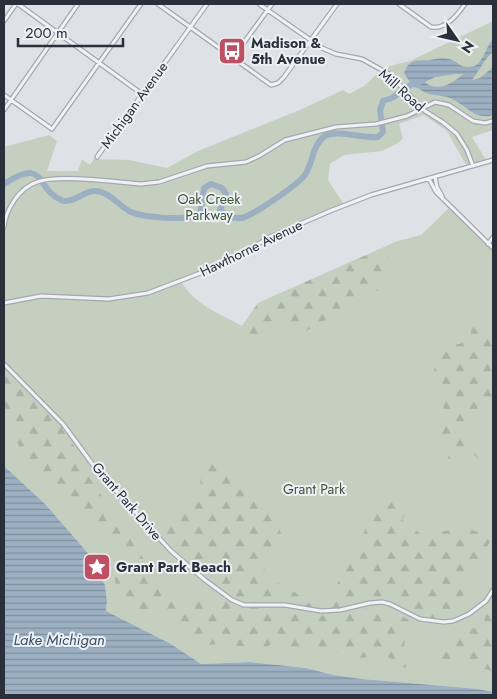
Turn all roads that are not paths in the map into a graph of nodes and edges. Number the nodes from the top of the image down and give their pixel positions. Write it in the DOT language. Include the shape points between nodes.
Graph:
graph roads {
  1 [pos="17,4"];
  2 [pos="78,4"];
  3 [pos="141,4"];
  4 [pos="158,4"];
  5 [pos="207,4"];
  6 [pos="259,4"];
  7 [pos="272,4"];
  8 [pos="338,4"];
  9 [pos="400,4"];
  10 [pos="465,4"];
  11 [pos="267,10"];
  12 [pos="4,21"];
  13 [pos="190,28"];
  14 [pos="58,33"];
  15 [pos="310,41"];
  16 [pos="232,59"];
  17 [pos="99,63"];
  18 [pos="142,94"];
  19 [pos="4,95"];
  20 [pos="10,100"];
  21 [pos="422,108"];
  22 [pos="4,110"];
  23 [pos="493,121"];
  24 [pos="97,157"];
  25 [pos="493,160"];
  26 [pos="473,166"];
  27 [pos="434,177"];
  28 [pos="429,179"];
  29 [pos="446,200"];
  30 [pos="4,227"];
  31 [pos="493,237"];
  32 [pos="488,244"];
  33 [pos="493,248"];
  34 [pos="4,303"];
  35 [pos="4,364"];
  36 [pos="493,590"];
  1 -- 12 [label="street"];
  1 -- 14 [label="street"];
  2 -- 14 [label="street"];
  3 -- 17 [label="street"];
  4 -- 13 [label="street"];
  5 -- 13 [label="street, Michigan Avenue"];
  6 -- 11 [label="street, Mill Road"];
  7 -- 11 [label="street"];
  8 -- 15 [label="street"];
  9 -- 10 [label="street" via="435,28 453,19"];
  11 -- 15 [label="street, Mill Road"];
  11 -- 16 [label="street"];
  13 -- 16 [label="street"];
  13 -- 18 [label="street, Michigan Avenue"];
  14 -- 17 [label="street"];
  14 -- 20 [label="street"];
  15 -- 16 [label="street" via="275,85"];
  15 -- 21 [label="street, Mill Road" via="331,52 367,62 389,74"];
  17 -- 18 [label="street"];
  17 -- 20 [label="street" via="52,129"];
  18 -- 24 [label="street, Michigan Avenue"];
  19 -- 20 [label="street"];
  20 -- 22 [label="street"];
  21 -- 23 [label="street" via="440,102 473,121"];
  21 -- 26 [label="street, Mill Road" via="457,134"];
  21 -- 30 [label="street" via="410,115 376,124 331,128 285,140 250,160 202,167 154,183 37,182 12,203"];
  25 -- 26 [label="street, Hawthorne Avenue"];
  26 -- 27 [label="street, Hawthorne Avenue"];
  27 -- 28 [label="street, Hawthorne Avenue"];
  27 -- 29 [label="street"];
  28 -- 29 [label="street" via="436,192"];
  28 -- 34 [label="street, Hawthorne Avenue" via="371,195 321,214 228,261 160,289 109,299 41,296"];
  29 -- 32 [label="street"];
  31 -- 32 [label="street"];
  32 -- 33 [label="street"];
  35 -- 36 [label="street, Grant Park Drive" via="58,418 96,469 171,551 232,600 244,605 285,605 320,611 376,602 390,604 420,619 444,622 469,614 486,601"];
}
